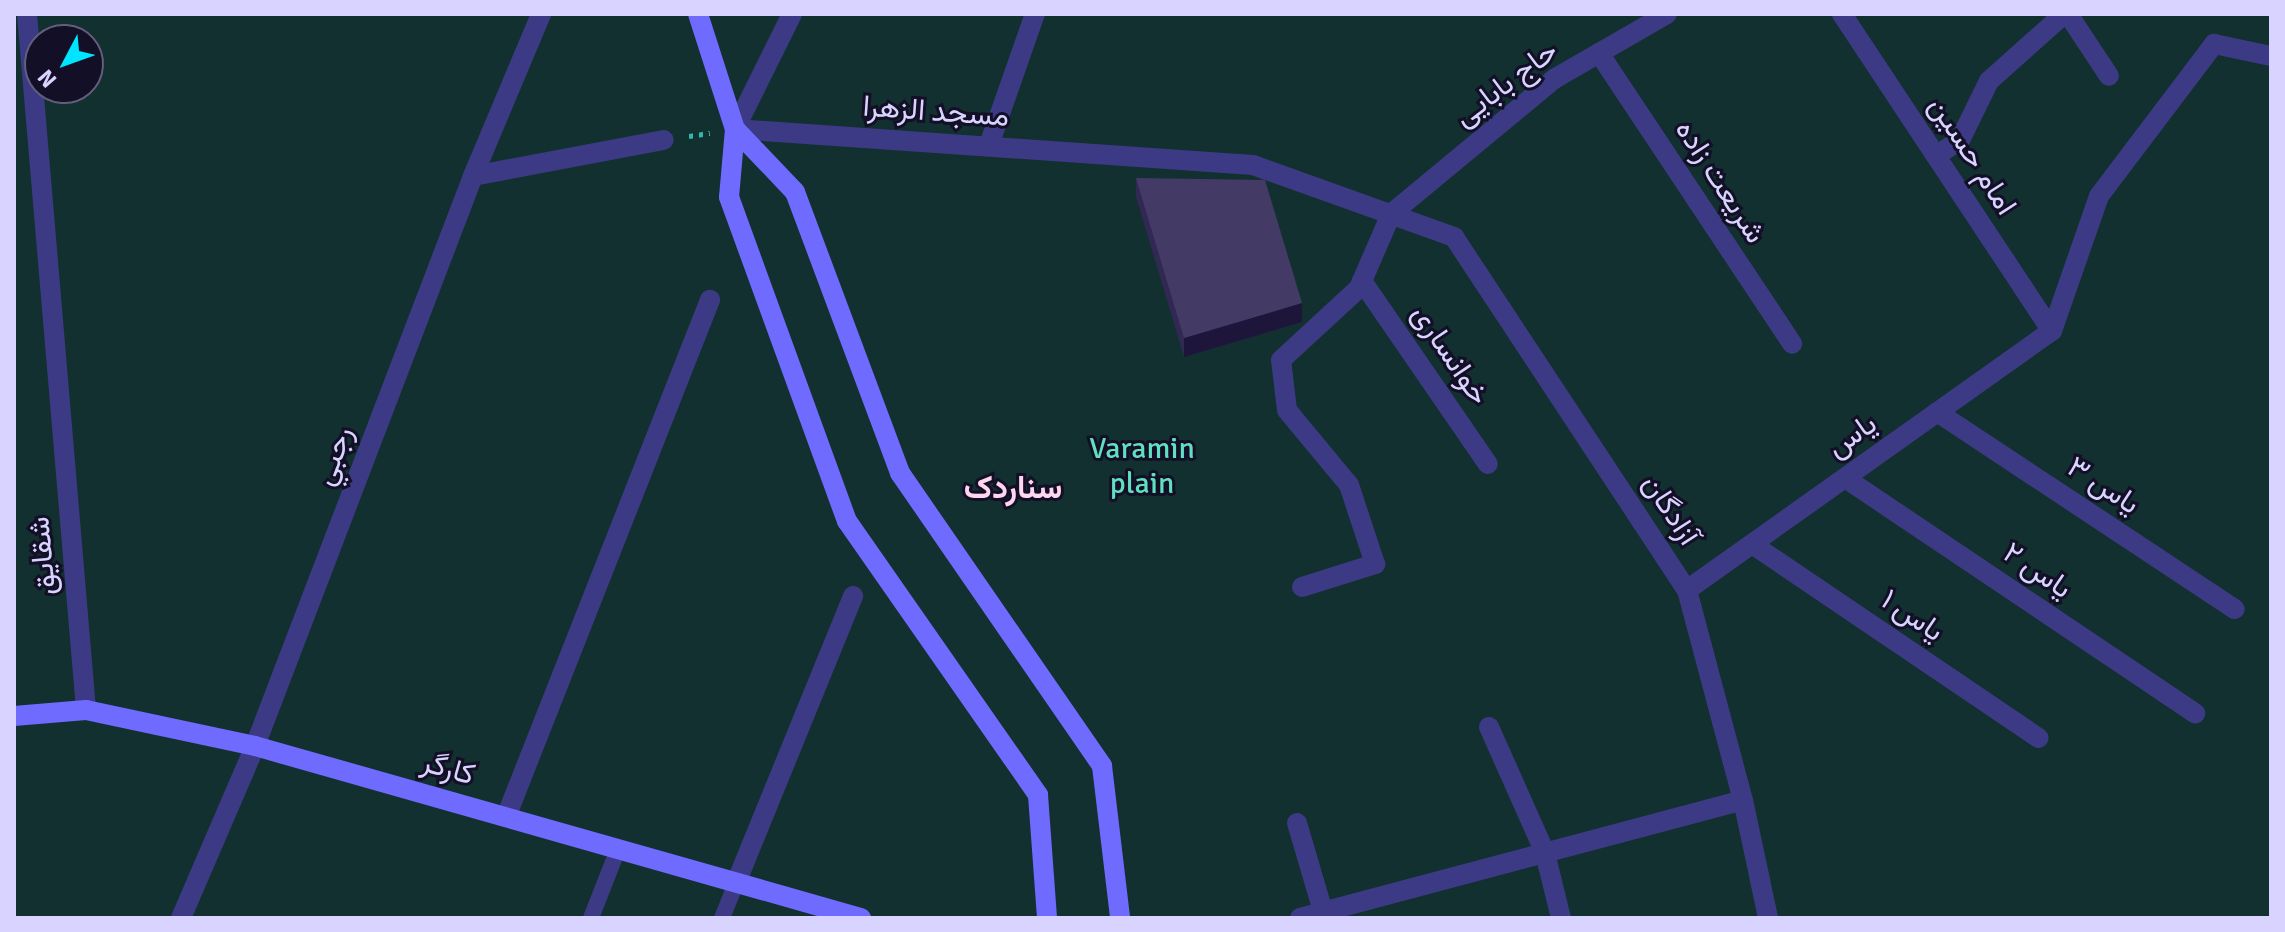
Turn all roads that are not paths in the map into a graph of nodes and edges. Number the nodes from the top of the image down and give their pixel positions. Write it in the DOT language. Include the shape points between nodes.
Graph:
graph roads {
  1 [pos="27,14"];
  2 [pos="541,14"];
  3 [pos="698,14"];
  4 [pos="792,14"];
  5 [pos="1035,14"];
  6 [pos="1667,14"];
  7 [pos="1842,14"];
  8 [pos="2066,14"];
  9 [pos="1599,53"];
  10 [pos="2271,56"];
  11 [pos="23,60"];
  12 [pos="2109,76"];
  13 [pos="735,129"];
  14 [pos="664,140"];
  15 [pos="989,145"];
  16 [pos="1936,156"];
  17 [pos="473,176"];
  18 [pos="1391,214"];
  19 [pos="1362,281"];
  20 [pos="710,300"];
  21 [pos="2052,331"];
  22 [pos="1792,344"];
  23 [pos="1937,412"];
  24 [pos="1488,464"];
  25 [pos="1845,478"];
  26 [pos="1752,544"];
  27 [pos="1302,587"];
  28 [pos="1687,590"];
  29 [pos="853,596"];
  30 [pos="2235,609"];
  31 [pos="86,710"];
  32 [pos="2195,713"];
  33 [pos="14,716"];
  34 [pos="1489,727"];
  35 [pos="2039,738"];
  36 [pos="255,746"];
  37 [pos="1743,800"];
  38 [pos="506,817"];
  39 [pos="1297,823"];
  40 [pos="618,849"];
  41 [pos="1545,853"];
  42 [pos="736,883"];
  43 [pos="1324,915"];
  44 [pos="181,918"];
  45 [pos="591,918"];
  46 [pos="722,918"];
  47 [pos="861,918"];
  48 [pos="1047,918"];
  49 [pos="1120,918"];
  50 [pos="1300,918"];
  51 [pos="1561,918"];
  52 [pos="1768,918"];
  1 -- 11 [label="street, شقايق"];
  2 -- 17 [label="street, رجبي"];
  3 -- 13 [label="main road"];
  4 -- 13 [label="street"];
  5 -- 15 [label="street"];
  6 -- 9 [label="street, حاج بابایی"];
  7 -- 16 [label="street, امام حسین"];
  8 -- 12 [label="street"];
  8 -- 16 [label="street" via="1989,81 1960,140"];
  9 -- 18 [label="street, حاج بابایی" via="1554,79"];
  9 -- 22 [label="street, شریعت زاده"];
  10 -- 21 [label="street" via="2214,44 2099,196"];
  11 -- 31 [label="street, شقايق"];
  13 -- 15 [label="street, مسجد الزهرا"];
  13 -- 48 [label="main road" via="729,197 847,521 1038,795"];
  13 -- 49 [label="main road" via="795,192 900,473 1102,766"];
  14 -- 17 [label="street"];
  15 -- 18 [label="street, مسجد الزهرا" via="1253,165"];
  16 -- 21 [label="street, امام حسین"];
  17 -- 36 [label="street, رجبي"];
  18 -- 19 [label="street"];
  18 -- 28 [label="street, آزادگان" via="1454,237"];
  19 -- 24 [label="street, خوانساری"];
  19 -- 27 [label="street" via="1281,360 1287,410 1349,485 1375,564"];
  20 -- 38 [label="street"];
  21 -- 23 [label="street, یاس"];
  23 -- 25 [label="street, یاس"];
  23 -- 30 [label="street, یاس ۳"];
  25 -- 26 [label="street, یاس"];
  25 -- 32 [label="street, یاس ۲"];
  26 -- 28 [label="street, یاس"];
  26 -- 35 [label="street, یاس ۱"];
  28 -- 37 [label="street, آزادگان"];
  29 -- 42 [label="street"];
  31 -- 33 [label="main road, کارگر"];
  31 -- 36 [label="main road, کارگر"];
  34 -- 41 [label="street"];
  36 -- 38 [label="main road, کارگر"];
  36 -- 44 [label="street, رجبي"];
  37 -- 41 [label="street"];
  37 -- 52 [label="street, آزادگان"];
  38 -- 40 [label="main road, کارگر"];
  39 -- 43 [label="street"];
  40 -- 42 [label="main road, کارگر"];
  40 -- 45 [label="lane"];
  41 -- 43 [label="street"];
  41 -- 51 [label="street"];
  42 -- 46 [label="lane"];
  42 -- 47 [label="main road, کارگر"];
  43 -- 50 [label="street"];
}
